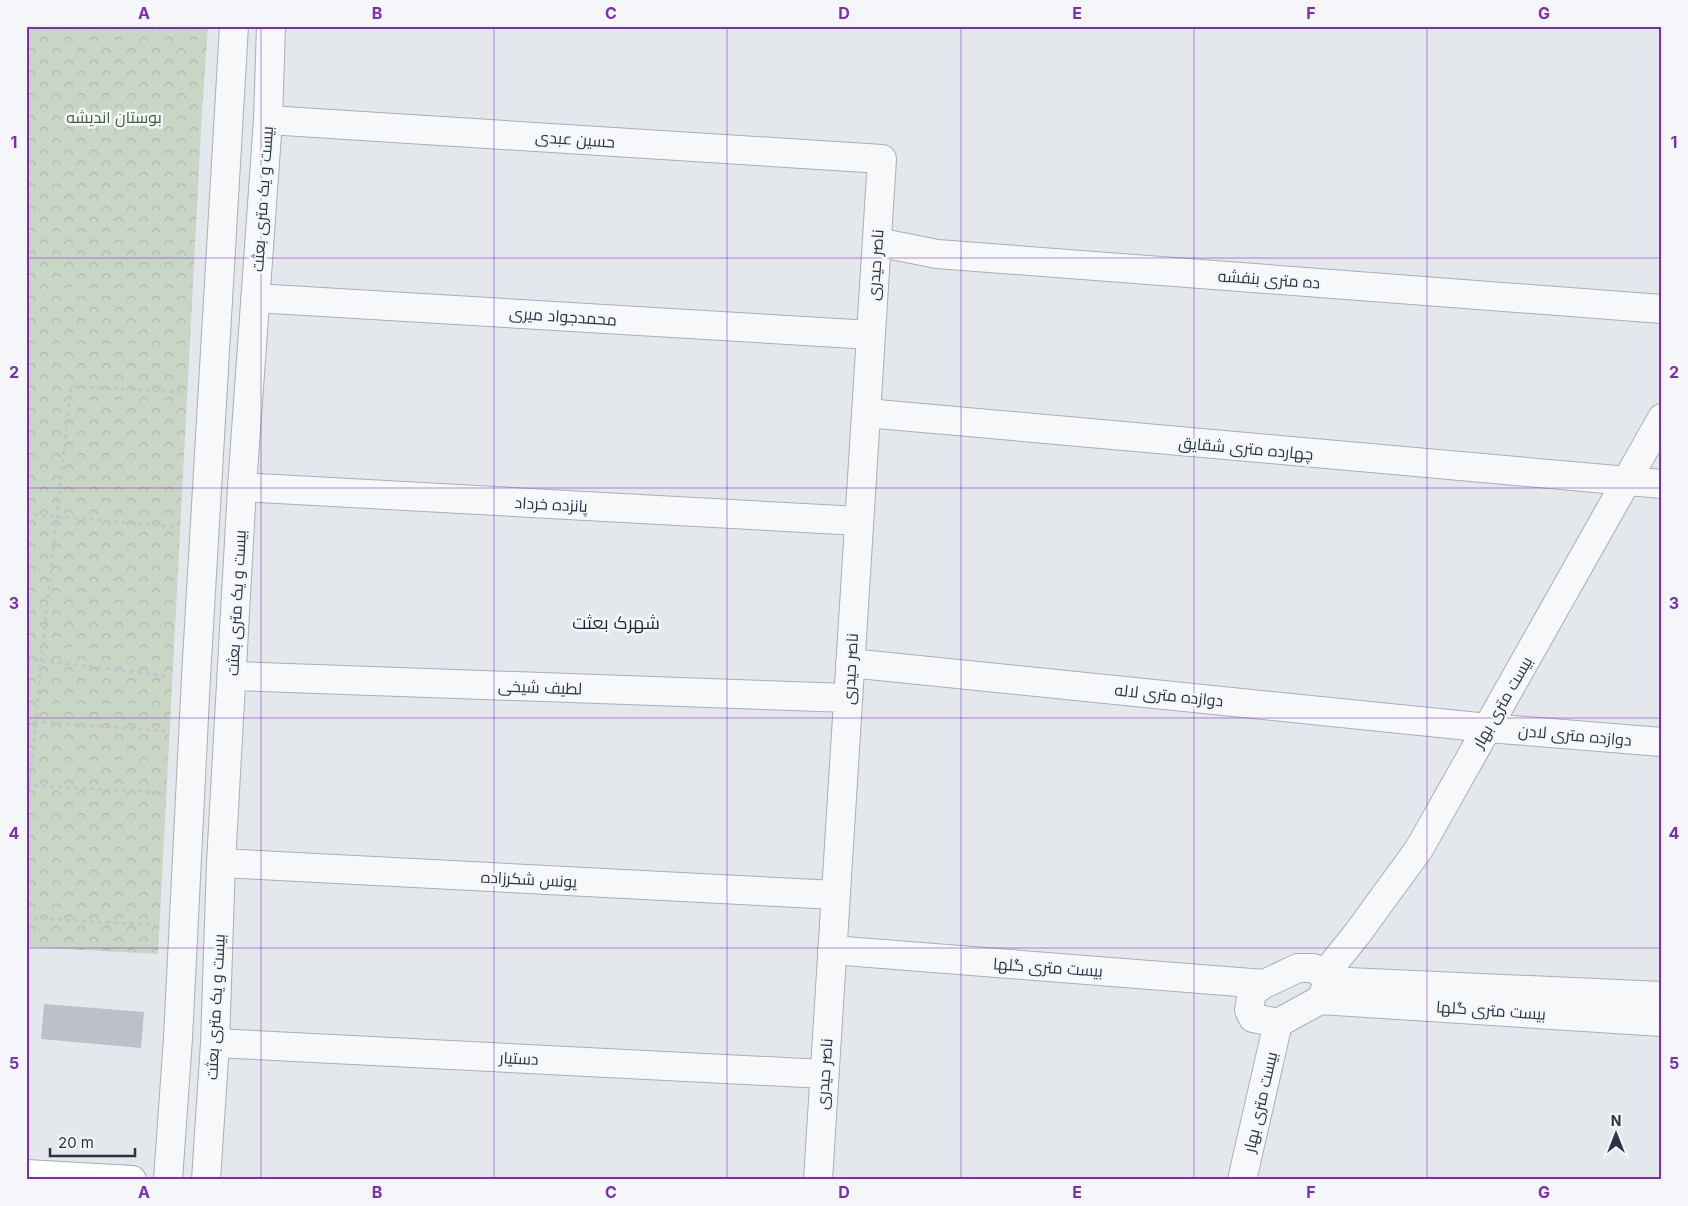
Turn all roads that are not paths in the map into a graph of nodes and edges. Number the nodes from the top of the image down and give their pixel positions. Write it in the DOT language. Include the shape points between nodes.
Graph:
graph roads {
  1 [pos="234,26"];
  2 [pos="271,26"];
  3 [pos="268,120"];
  4 [pos="882,159"];
  5 [pos="877,242"];
  6 [pos="255,298"];
  7 [pos="1662,309"];
  8 [pos="871,335"];
  9 [pos="866,413"];
  10 [pos="1662,418"];
  11 [pos="1626,482"];
  12 [pos="1662,484"];
  13 [pos="242,487"];
  14 [pos="859,521"];
  15 [pos="850,663"];
  16 [pos="232,676"];
  17 [pos="848,698"];
  18 [pos="1488,728"];
  19 [pos="1662,742"];
  20 [pos="221,862"];
  21 [pos="836,895"];
  22 [pos="832,950"];
  23 [pos="1264,984"];
  24 [pos="1324,985"];
  25 [pos="1662,996"];
  26 [pos="1662,1022"];
  27 [pos="1278,1023"];
  28 [pos="215,1043"];
  29 [pos="824,1074"];
  30 [pos="26,1174"];
  31 [pos="132,1180"];
  32 [pos="168,1180"];
  33 [pos="206,1180"];
  34 [pos="818,1180"];
  35 [pos="1242,1180"];
  1 -- 32 [label="street"];
  2 -- 3 [label="street, بیست و یک متری بعثت"];
  3 -- 4 [label="street, حسین عبدی"];
  3 -- 6 [label="street, بیست و یک متری بعثت"];
  4 -- 5 [label="street, ناصر حیدری"];
  5 -- 7 [label="street, ده متری بنفشه" via="937,254"];
  5 -- 8 [label="street, ناصر حیدری"];
  6 -- 8 [label="street, محمدجواد میری"];
  6 -- 13 [label="street, بیست و یک متری بعثت"];
  8 -- 9 [label="street, ناصر حیدری"];
  9 -- 11 [label="street, چهارده متری شقایق"];
  9 -- 14 [label="street, ناصر حیدری"];
  10 -- 11 [label="street, بیست متری بهار"];
  11 -- 12 [label="street, چهارده متری شقایق"];
  11 -- 18 [label="street, بیست متری بهار"];
  13 -- 14 [label="street, پانزده خرداد"];
  13 -- 16 [label="street, بیست و یک متری بعثت"];
  14 -- 15 [label="street, ناصر حیدری"];
  15 -- 17 [label="street, ناصر حیدری"];
  15 -- 18 [label="street, دوازده متری لاله"];
  16 -- 17 [label="street, لطیف شیخی"];
  16 -- 20 [label="street, بیست و یک متری بعثت"];
  17 -- 21 [label="street, ناصر حیدری"];
  18 -- 19 [label="street, دوازده متری لادن"];
  18 -- 24 [label="street, بیست متری بهار" via="1419,849"];
  20 -- 21 [label="street, یونس شکرزاده"];
  20 -- 28 [label="street, بیست و یک متری بعثت"];
  21 -- 22 [label="street, ناصر حیدری"];
  22 -- 23 [label="street, بیست متری گلها"];
  22 -- 29 [label="street, ناصر حیدری"];
  23 -- 24 [label="street" via="1298,968 1313,968"];
  23 -- 27 [label="street" via="1252,992 1249,1010 1253,1018"];
  24 -- 25 [label="street, بیست متری گلها"];
  24 -- 26 [label="street, بیست متری گلها"];
  24 -- 27 [label="street"];
  27 -- 35 [label="street, بیست متری بهار"];
  28 -- 29 [label="street, دستیار"];
  28 -- 33 [label="street, بیست و یک متری بعثت"];
  29 -- 34 [label="street, ناصر حیدری"];
  30 -- 31 [label="main road"];
}
